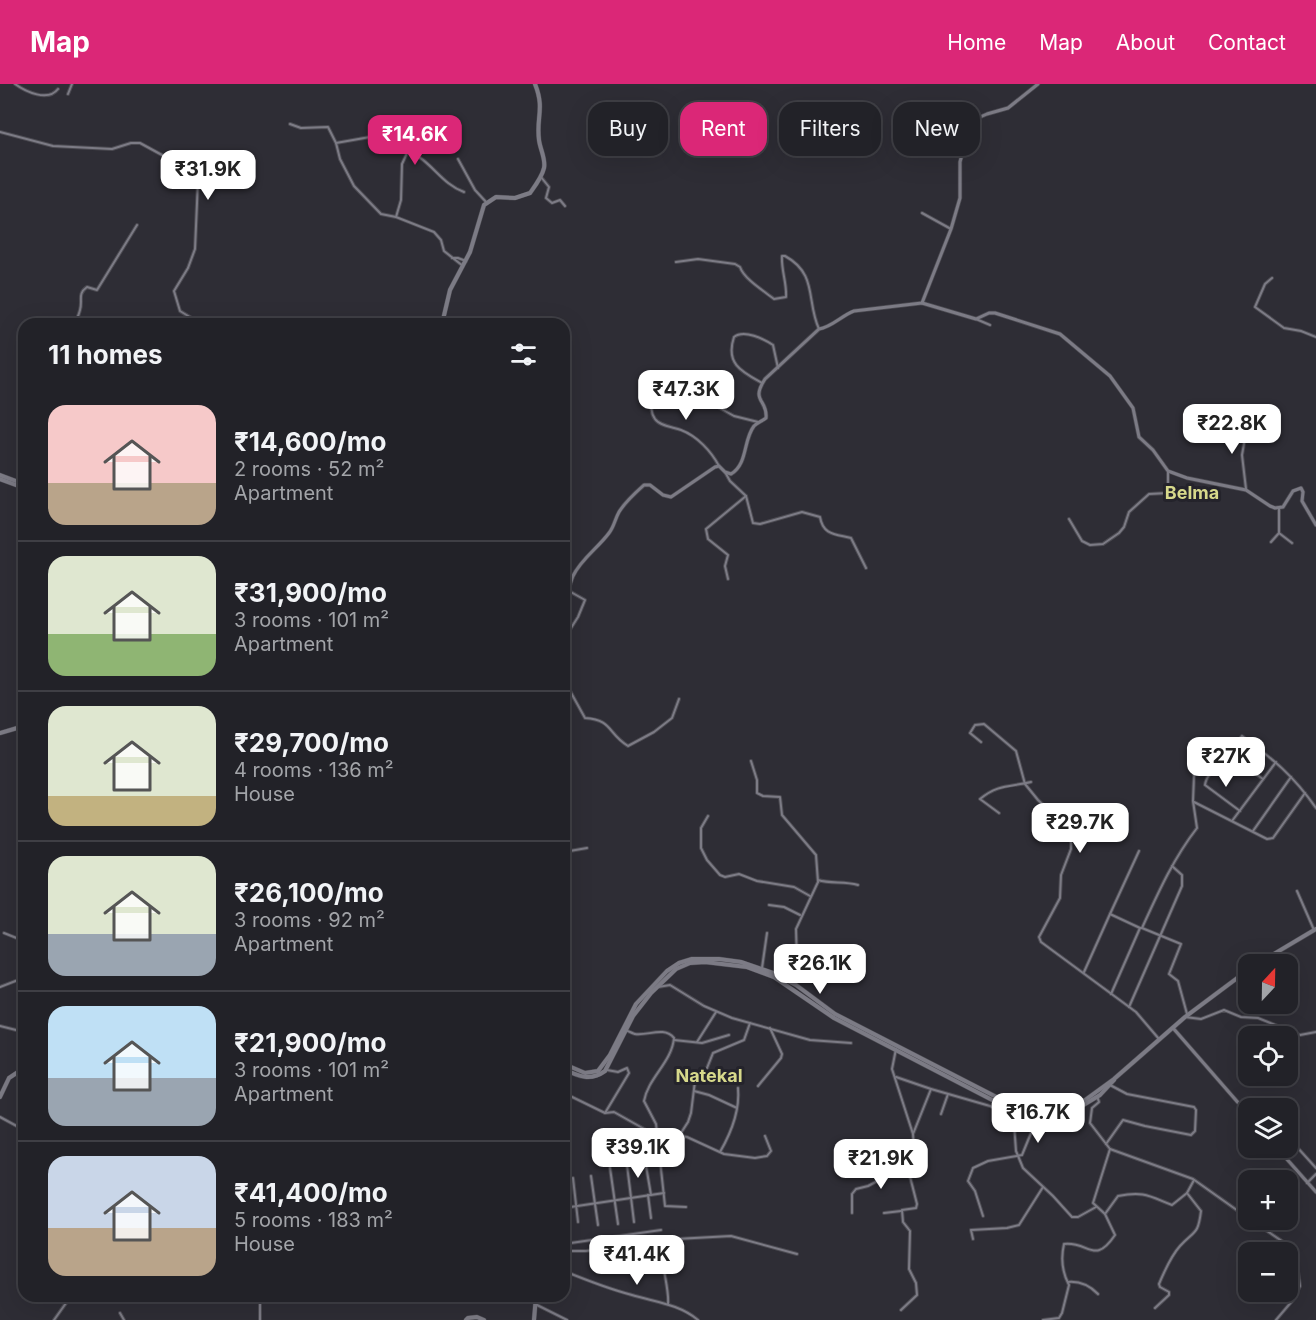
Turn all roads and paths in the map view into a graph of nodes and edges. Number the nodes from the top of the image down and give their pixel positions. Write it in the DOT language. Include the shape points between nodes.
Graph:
graph roads {
  1 [pos="15,84"];
  2 [pos="72,84"];
  3 [pos="536,84"];
  4 [pos="1038,84"];
  5 [pos="58,89"];
  6 [pos="68,94"];
  7 [pos="290,124"];
  8 [pos="0,132"];
  9 [pos="402,137"];
  10 [pos="336,143"];
  11 [pos="162,155"];
  12 [pos="458,159"];
  13 [pos="540,176"];
  14 [pos="198,180"];
  15 [pos="464,192"];
  16 [pos="487,203"];
  17 [pos="565,206"];
  18 [pos="922,213"];
  19 [pos="396,217"];
  20 [pos="137,225"];
  21 [pos="951,229"];
  22 [pos="676,262"];
  23 [pos="465,264"];
  24 [pos="1272,278"];
  25 [pos="922,303"];
  26 [pos="77,318"];
  27 [pos="191,318"];
  28 [pos="443,318"];
  29 [pos="976,319"];
  30 [pos="990,325"];
  31 [pos="819,329"];
  32 [pos="1316,337"];
  33 [pos="778,368"];
  34 [pos="762,383"];
  35 [pos="648,386"];
  36 [pos="709,402"];
  37 [pos="1248,421"];
  38 [pos="758,423"];
  39 [pos="719,466"];
  40 [pos="1168,471"];
  41 [pos="725,472"];
  42 [pos="0,475"];
  43 [pos="0,479"];
  44 [pos="18,481"];
  45 [pos="18,486"];
  46 [pos="1246,490"];
  47 [pos="746,496"];
  48 [pos="1279,508"];
  49 [pos="1069,519"];
  50 [pos="1316,525"];
  51 [pos="1279,532"];
  52 [pos="1271,542"];
  53 [pos="1292,543"];
  54 [pos="866,568"];
  55 [pos="728,579"];
  56 [pos="570,587"];
  57 [pos="570,592"];
  58 [pos="570,630"];
  59 [pos="570,695"];
  60 [pos="679,699"];
  61 [pos="18,728"];
  62 [pos="0,733"];
  63 [pos="981,742"];
  64 [pos="1228,754"];
  65 [pos="751,761"];
  66 [pos="1276,762"];
  67 [pos="1221,763"];
  68 [pos="1292,777"];
  69 [pos="1263,779"];
  70 [pos="1031,782"];
  71 [pos="1025,784"];
  72 [pos="1305,793"];
  73 [pos="1193,801"];
  74 [pos="1316,808"];
  75 [pos="1240,811"];
  76 [pos="999,813"];
  77 [pos="708,816"];
  78 [pos="1232,821"];
  79 [pos="1253,831"];
  80 [pos="587,848"];
  81 [pos="570,851"];
  82 [pos="1139,851"];
  83 [pos="1172,866"];
  84 [pos="818,882"];
  85 [pos="858,885"];
  86 [pos="1297,891"];
  87 [pos="810,896"];
  88 [pos="769,905"];
  89 [pos="1110,914"];
  90 [pos="802,915"];
  91 [pos="1141,928"];
  92 [pos="1315,929"];
  93 [pos="4,933"];
  94 [pos="767,933"];
  95 [pos="1161,936"];
  96 [pos="18,939"];
  97 [pos="1274,954"];
  98 [pos="762,968"];
  99 [pos="1083,973"];
  100 [pos="1238,977"];
  101 [pos="18,980"];
  102 [pos="787,982"];
  103 [pos="655,985"];
  104 [pos="0,987"];
  105 [pos="1111,994"];
  106 [pos="1129,1007"];
  107 [pos="716,1011"];
  108 [pos="1186,1016"];
  109 [pos="750,1023"];
  110 [pos="0,1026"];
  111 [pos="770,1028"];
  112 [pos="1173,1028"];
  113 [pos="624,1029"];
  114 [pos="18,1030"];
  115 [pos="1316,1032"];
  116 [pos="729,1035"];
  117 [pos="1159,1039"];
  118 [pos="674,1040"];
  119 [pos="697,1042"];
  120 [pos="851,1043"];
  121 [pos="896,1047"];
  122 [pos="570,1067"];
  123 [pos="606,1070"];
  124 [pos="18,1072"];
  125 [pos="570,1072"];
  126 [pos="896,1077"];
  127 [pos="1114,1079"];
  128 [pos="1110,1085"];
  129 [pos="758,1086"];
  130 [pos="738,1088"];
  131 [pos="931,1089"];
  132 [pos="694,1090"];
  133 [pos="948,1094"];
  134 [pos="1097,1095"];
  135 [pos="570,1096"];
  136 [pos="0,1097"];
  137 [pos="1238,1103"];
  138 [pos="737,1108"];
  139 [pos="605,1113"];
  140 [pos="941,1114"];
  141 [pos="1038,1116"];
  142 [pos="0,1117"];
  143 [pos="18,1127"];
  144 [pos="657,1134"];
  145 [pos="913,1134"];
  146 [pos="679,1136"];
  147 [pos="765,1136"];
  148 [pos="1106,1144"];
  149 [pos="1298,1148"];
  150 [pos="1110,1149"];
  151 [pos="720,1152"];
  152 [pos="1019,1156"];
  153 [pos="1286,1158"];
  154 [pos="645,1160"];
  155 [pos="660,1160"];
  156 [pos="627,1165"];
  157 [pos="907,1165"];
  158 [pos="610,1168"];
  159 [pos="1316,1168"];
  160 [pos="1316,1174"];
  161 [pos="591,1176"];
  162 [pos="573,1178"];
  163 [pos="1194,1180"];
  164 [pos="1307,1183"];
  165 [pos="1043,1187"];
  166 [pos="1316,1192"];
  167 [pos="664,1193"];
  168 [pos="1187,1193"];
  169 [pos="649,1195"];
  170 [pos="632,1198"];
  171 [pos="614,1200"];
  172 [pos="595,1203"];
  173 [pos="576,1206"];
  174 [pos="570,1207"];
  175 [pos="686,1207"];
  176 [pos="1096,1207"];
  177 [pos="902,1210"];
  178 [pos="1238,1211"];
  179 [pos="852,1213"];
  180 [pos="884,1213"];
  181 [pos="1105,1214"];
  182 [pos="983,1216"];
  183 [pos="651,1218"];
  184 [pos="578,1222"];
  185 [pos="634,1222"];
  186 [pos="618,1224"];
  187 [pos="598,1225"];
  188 [pos="661,1230"];
  189 [pos="1265,1230"];
  190 [pos="973,1239"];
  191 [pos="570,1243"];
  192 [pos="627,1245"];
  193 [pos="570,1251"];
  194 [pos="797,1254"];
  195 [pos="570,1274"];
  196 [pos="1068,1282"];
  197 [pos="1098,1294"];
  198 [pos="67,1302"];
  199 [pos="260,1302"];
  200 [pos="535,1304"];
  201 [pos="668,1304"];
  202 [pos="1155,1308"];
  203 [pos="901,1310"];
  204 [pos="120,1313"];
  205 [pos="692,1315"];
  206 [pos="54,1320"];
  207 [pos="124,1320"];
  208 [pos="260,1320"];
  209 [pos="466,1320"];
  210 [pos="484,1320"];
  211 [pos="534,1320"];
  212 [pos="567,1320"];
  213 [pos="688,1320"];
  214 [pos="698,1320"];
  215 [pos="1043,1320"];
  216 [pos="1276,1320"];
  1 -- 5 [label="street" via="44,96 52,96"];
  2 -- 6 [label="street"];
  3 -- 13 [label="main road" via="544,162"];
  4 -- 21 [label="street" via="1008,108 971,121 960,162 960,198"];
  7 -- 10 [label="street" via="301,128 328,127"];
  8 -- 11 [label="street" via="53,146 112,149 140,143"];
  9 -- 10 [label="street"];
  10 -- 19 [label="street" via="354,186 381,214"];
  12 -- 16 [label="street"];
  13 -- 16 [label="main road" via="530,193 515,198 496,197"];
  13 -- 17 [label="street" via="549,187 548,201 560,200"];
  14 -- 27 [label="street" via="195,249 174,291 180,311"];
  15 -- 19 [label="street" via="453,188 427,162 408,151 402,164 401,200"];
  16 -- 23 [label="main road"];
  18 -- 21 [label="street"];
  19 -- 23 [label="street" via="434,232 444,251"];
  20 -- 26 [label="street" via="97,290 82,290"];
  21 -- 25 [label="street"];
  22 -- 31 [label="street" via="698,259 735,264 747,278 777,299 786,297 781,263 785,256 799,267 811,288 813,317"];
  23 -- 28 [label="main road" via="450,290"];
  24 -- 32 [label="street" via="1265,284 1255,307 1284,328"];
  25 -- 29 [label="street"];
  25 -- 31 [label="street" via="854,311 828,328"];
  29 -- 30 [label="street"];
  29 -- 40 [label="street" via="995,313 1060,334 1110,376 1133,408 1139,437"];
  31 -- 33 [label="street"];
  33 -- 34 [label="street"];
  33 -- 34 [label="street" via="773,345 741,334 734,337 731,354 740,370"];
  34 -- 38 [label="street" via="759,399 767,412 766,418"];
  35 -- 39 [label="street" via="657,422 685,432 709,450"];
  36 -- 38 [label="street" via="734,416"];
  37 -- 46 [label="street" via="1242,455"];
  38 -- 41 [label="street" via="752,428 739,467 731,474"];
  39 -- 41 [label="street"];
  39 -- 56 [label="street" via="671,497 644,485 585,558"];
  40 -- 46 [label="street"];
  40 -- 49 [label="street" via="1168,493 1149,494 1129,512 1124,526 1109,542 1090,545 1082,541"];
  41 -- 47 [label="street"];
  42 -- 44 [label="main road"];
  43 -- 45 [label="main road"];
  46 -- 48 [label="street" via="1263,503"];
  47 -- 54 [label="street" via="753,523 802,512 820,517 825,531 850,538"];
  47 -- 55 [label="street" via="706,529 708,538 728,555"];
  48 -- 50 [label="street" via="1293,491 1301,488 1302,501"];
  48 -- 51 [label="street"];
  51 -- 52 [label="street"];
  51 -- 53 [label="street"];
  57 -- 58 [label="street" via="585,600"];
  59 -- 60 [label="street" via="585,718 604,722 628,746 672,718"];
  61 -- 62 [label="main road"];
  63 -- 71 [label="street" via="970,733 975,725 984,724 1016,751"];
  64 -- 66 [label="street" via="1242,736"];
  64 -- 67 [label="street"];
  64 -- 69 [label="street"];
  65 -- 84 [label="street" via="757,793 780,797 782,815 816,855"];
  66 -- 68 [label="street"];
  66 -- 69 [label="street"];
  67 -- 73 [label="street" via="1198,740 1191,759"];
  67 -- 75 [label="street" via="1205,785"];
  68 -- 72 [label="street"];
  68 -- 79 [label="street"];
  69 -- 75 [label="street"];
  70 -- 71 [label="street"];
  71 -- 76 [label="street" via="1000,787 980,799"];
  71 -- 99 [label="street" via="1071,832 1060,898 1041,942"];
  72 -- 74 [label="street"];
  72 -- 79 [label="street" via="1273,838"];
  73 -- 78 [label="street"];
  73 -- 83 [label="street" via="1197,828"];
  75 -- 78 [label="street"];
  77 -- 87 [label="street" via="700,828 701,848 720,875 739,874 794,887"];
  78 -- 79 [label="street"];
  80 -- 81 [label="street"];
  82 -- 89 [label="street"];
  83 -- 91 [label="street"];
  83 -- 95 [label="street" via="1182,875 1182,886"];
  84 -- 85 [label="street"];
  84 -- 87 [label="street"];
  86 -- 92 [label="street"];
  87 -- 90 [label="street"];
  88 -- 90 [label="street"];
  89 -- 91 [label="street"];
  89 -- 99 [label="street"];
  90 -- 102 [label="street" via="796,929 797,962"];
  91 -- 95 [label="street"];
  91 -- 105 [label="street"];
  92 -- 97 [label="main road"];
  93 -- 96 [label="street"];
  94 -- 98 [label="street"];
  95 -- 106 [label="street"];
  95 -- 108 [label="street" via="1181,944 1169,974 1178,981"];
  98 -- 102 [label="main road"];
  98 -- 103 [label="main road" via="729,960 692,959 672,967"];
  99 -- 105 [label="street"];
  100 -- 108 [label="main road"];
  101 -- 104 [label="street"];
  102 -- 103 [label="main road" via="747,968 696,962 676,969"];
  102 -- 121 [label="main road" via="834,1018"];
  103 -- 107 [label="street" via="670,985"];
  103 -- 113 [label="main road"];
  105 -- 106 [label="street"];
  106 -- 117 [label="street"];
  107 -- 109 [label="street"];
  107 -- 119 [label="street"];
  108 -- 112 [label="main road"];
  108 -- 115 [label="street" via="1200,1019 1224,1010 1258,1018 1300,1035"];
  109 -- 111 [label="street"];
  109 -- 132 [label="street" via="744,1040 713,1053 707,1068 695,1081"];
  110 -- 114 [label="street"];
  111 -- 120 [label="street" via="810,1040"];
  111 -- 129 [label="street" via="782,1054"];
  112 -- 117 [label="main road"];
  112 -- 137 [label="street"];
  113 -- 118 [label="street" via="635,1034 670,1033"];
  113 -- 122 [label="main road" via="598,1071 585,1073"];
  113 -- 123 [label="main road"];
  116 -- 119 [label="street"];
  117 -- 127 [label="main road"];
  118 -- 119 [label="street"];
  118 -- 144 [label="street" via="644,1101"];
  121 -- 126 [label="street" via="892,1069"];
  121 -- 134 [label="main road" via="1000,1100 1028,1110 1063,1110"];
  121 -- 141 [label="main road" via="1000,1104"];
  123 -- 125 [label="main road" via="589,1078"];
  123 -- 139 [label="street" via="629,1071"];
  124 -- 136 [label="main road" via="9,1078"];
  126 -- 131 [label="street"];
  126 -- 145 [label="street"];
  127 -- 128 [label="main road"];
  127 -- 134 [label="main road"];
  128 -- 134 [label="main road"];
  128 -- 148 [label="street" via="1127,1094 1193,1106 1195,1131 1191,1135 1123,1120"];
  130 -- 138 [label="street"];
  131 -- 133 [label="street"];
  131 -- 145 [label="street"];
  132 -- 138 [label="street"];
  132 -- 146 [label="street" via="688,1122"];
  133 -- 140 [label="street"];
  133 -- 152 [label="street" via="1007,1115 1014,1123"];
  134 -- 141 [label="main road" via="1083,1107 1065,1114"];
  134 -- 148 [label="street" via="1099,1102 1092,1108 1090,1123"];
  135 -- 139 [label="street"];
  138 -- 151 [label="street" via="730,1136"];
  139 -- 144 [label="street" via="614,1112"];
  141 -- 152 [label="street"];
  142 -- 143 [label="street"];
  144 -- 146 [label="street"];
  145 -- 157 [label="street" via="915,1150"];
  146 -- 151 [label="street"];
  147 -- 151 [label="street" via="771,1150 767,1156 755,1158"];
  148 -- 150 [label="street"];
  149 -- 159 [label="street"];
  150 -- 163 [label="street"];
  150 -- 176 [label="street" via="1093,1203"];
  152 -- 165 [label="street" via="1023,1168"];
  152 -- 182 [label="street" via="973,1168 968,1181"];
  153 -- 164 [label="street"];
  154 -- 169 [label="street"];
  155 -- 167 [label="street"];
  156 -- 170 [label="street"];
  157 -- 177 [label="street" via="916,1208"];
  157 -- 179 [label="street" via="856,1189 852,1194"];
  158 -- 171 [label="street"];
  160 -- 164 [label="street"];
  161 -- 172 [label="street"];
  162 -- 173 [label="street"];
  163 -- 168 [label="street"];
  163 -- 178 [label="street"];
  164 -- 166 [label="street"];
  165 -- 176 [label="street" via="1072,1217"];
  165 -- 190 [label="street" via="1019,1225 971,1230"];
  167 -- 169 [label="street"];
  167 -- 175 [label="street" via="666,1207"];
  168 -- 181 [label="street" via="1172,1205 1143,1193 1118,1196"];
  168 -- 202 [label="street" via="1201,1211 1199,1225 1172,1257 1160,1284 1169,1295"];
  169 -- 170 [label="street"];
  169 -- 183 [label="street"];
  170 -- 171 [label="street"];
  170 -- 185 [label="street"];
  171 -- 172 [label="street"];
  171 -- 186 [label="street"];
  172 -- 173 [label="street"];
  172 -- 187 [label="street"];
  173 -- 174 [label="street"];
  173 -- 184 [label="street"];
  176 -- 181 [label="street"];
  177 -- 180 [label="street"];
  177 -- 203 [label="street" via="903,1222 910,1231 909,1269 917,1295"];
  181 -- 196 [label="street" via="1115,1235 1103,1249 1095,1251 1064,1244 1061,1254"];
  188 -- 191 [label="street"];
  189 -- 216 [label="street" via="1295,1250 1300,1286"];
  192 -- 193 [label="street"];
  194 -- 201 [label="street" via="731,1236 665,1243 662,1252"];
  195 -- 201 [label="street"];
  196 -- 197 [label="street" via="1076,1281"];
  196 -- 215 [label="street" via="1059,1318"];
  198 -- 206 [label="street"];
  199 -- 208 [label="street"];
  200 -- 211 [label="main road"];
  200 -- 212 [label="street"];
  201 -- 205 [label="street"];
  204 -- 207 [label="street"];
  205 -- 213 [label="street"];
  205 -- 214 [label="street"];
  209 -- 210 [label="main road"];
}
